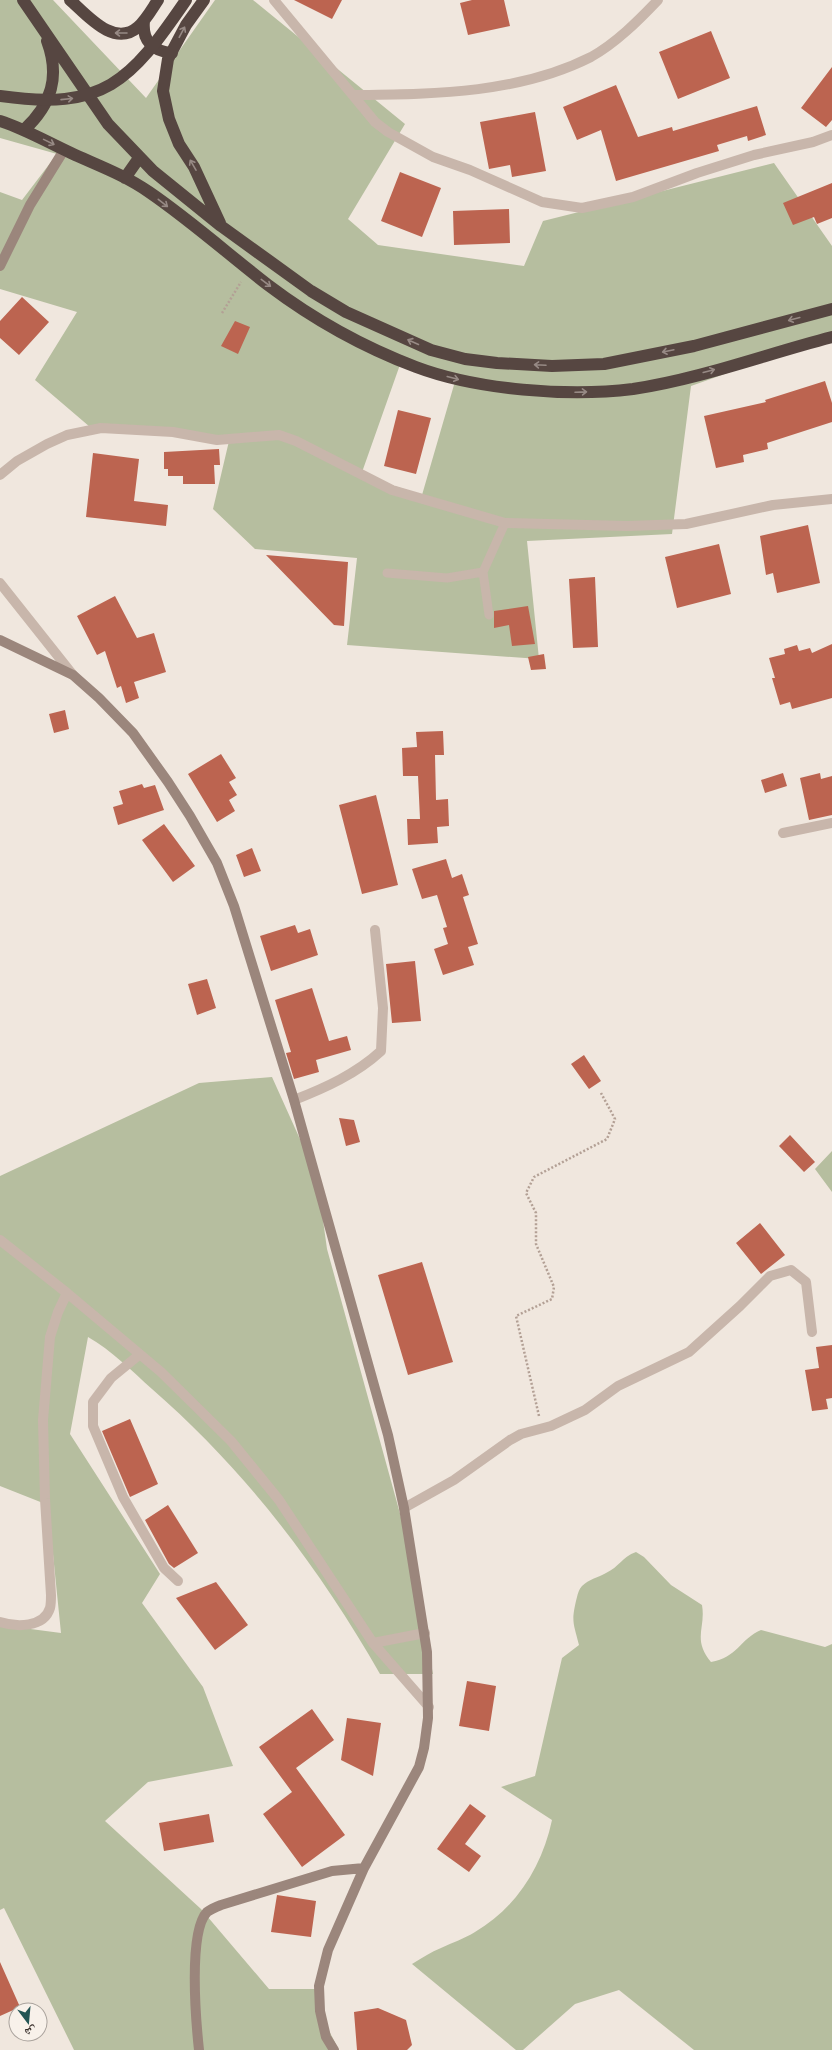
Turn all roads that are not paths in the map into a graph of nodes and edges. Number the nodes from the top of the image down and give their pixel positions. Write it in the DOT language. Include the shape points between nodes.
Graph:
graph roads {
  1 [pos="23,0"];
  2 [pos="70,0"];
  3 [pos="158,0"];
  4 [pos="186,0"];
  5 [pos="204,0"];
  6 [pos="274,0"];
  7 [pos="658,0"];
  8 [pos="144,20"];
  9 [pos="42,28"];
  10 [pos="172,53"];
  11 [pos="353,95"];
  12 [pos="0,96"];
  13 [pos="0,121"];
  14 [pos="24,130"];
  15 [pos="832,135"];
  16 [pos="64,150"];
  17 [pos="139,158"];
  18 [pos="125,178"];
  19 [pos="221,226"];
  20 [pos="0,266"];
  21 [pos="832,309"];
  22 [pos="832,337"];
  23 [pos="0,475"];
  24 [pos="832,499"];
  25 [pos="505,523"];
  26 [pos="483,572"];
  27 [pos="387,573"];
  28 [pos="0,583"];
  29 [pos="489,615"];
  30 [pos="0,640"];
  31 [pos="73,674"];
  32 [pos="832,823"];
  33 [pos="783,833"];
  34 [pos="374,930"];
  35 [pos="294,1100"];
  36 [pos="0,1240"];
  37 [pos="67,1293"];
  38 [pos="812,1332"];
  39 [pos="139,1355"];
  40 [pos="404,1508"];
  41 [pos="178,1581"];
  42 [pos="0,1622"];
  43 [pos="425,1633"];
  44 [pos="373,1643"];
  45 [pos="429,1707"];
  46 [pos="364,1868"];
  47 [pos="199,2050"];
  48 [pos="334,2050"];
  1 -- 9 [label="highway"];
  8 -- 2 [label="highway, one-way" via="129,33 119,35 106,30"];
  3 -- 8 [label="highway"];
  12 -- 4 [label="highway, one-way, bridge" via="60,100 85,96 105,88 137,65"];
  10 -- 5 [label="highway, one-way" via="186,25"];
  6 -- 11 [label="street"];
  7 -- 11 [label="street" via="633,26 592,56 548,75 496,87 426,93"];
  8 -- 10 [label="highway" via="143,29 150,44 156,49"];
  9 -- 14 [label="highway" via="51,53 53,82 43,108"];
  9 -- 17 [label="highway" via="108,124"];
  19 -- 10 [label="highway, one-way" via="169,119 163,91 168,59"];
  11 -- 15 [label="street" via="375,122 433,157 470,170 542,202 582,208 633,197 697,173"];
  13 -- 14 [label="highway"];
  14 -- 16 [label="highway, one-way"];
  16 -- 18 [label="highway"];
  16 -- 20 [label="street" via="30,205"];
  17 -- 18 [label="highway"];
  17 -- 19 [label="highway"];
  18 -- 22 [label="highway, one-way" via="148,191 248,269 324,323 415,367 466,381 566,392 632,389"];
  21 -- 19 [label="highway, one-way" via="638,359 582,365 497,363 465,359 431,350 346,312 279,269"];
  23 -- 25 [label="street" via="17,460 47,444 67,435 101,428 172,432 217,440 279,435 296,441 392,490"];
  24 -- 25 [label="street" via="773,505 686,524 627,526"];
  25 -- 26 [label="lane"];
  26 -- 27 [label="lane" via="447,578"];
  26 -- 29 [label="lane"];
  28 -- 31 [label="street"];
  30 -- 31 [label="street"];
  31 -- 35 [label="street" via="133,733 190,816 217,863 234,906"];
  32 -- 33 [label="street"];
  34 -- 35 [label="street" via="383,1008 381,1051 369,1062 341,1079"];
  35 -- 40 [label="street" via="388,1435"];
  36 -- 37 [label="street"];
  37 -- 39 [label="street"];
  37 -- 42 [label="street" via="50,1337 43,1420 50,1608 42,1619 31,1625 12,1626"];
  38 -- 40 [label="street" via="806,1282 791,1270 770,1276 689,1352 618,1386 585,1410 542,1429 520,1434 454,1480"];
  39 -- 41 [label="street" via="111,1378 93,1402 93,1426 123,1497 164,1568"];
  39 -- 44 [label="street" via="186,1396 236,1447 279,1500"];
  40 -- 43 [label="street"];
  43 -- 44 [label="street"];
  43 -- 45 [label="street"];
  44 -- 45 [label="street"];
  45 -- 46 [label="street" via="424,1748 418,1767"];
  46 -- 47 [label="street" via="332,1871 221,1905 207,1912 199,1929 196,1962 194,2008"];
  46 -- 48 [label="street" via="328,1950 319,1986 320,2011 326,2037"];
}
